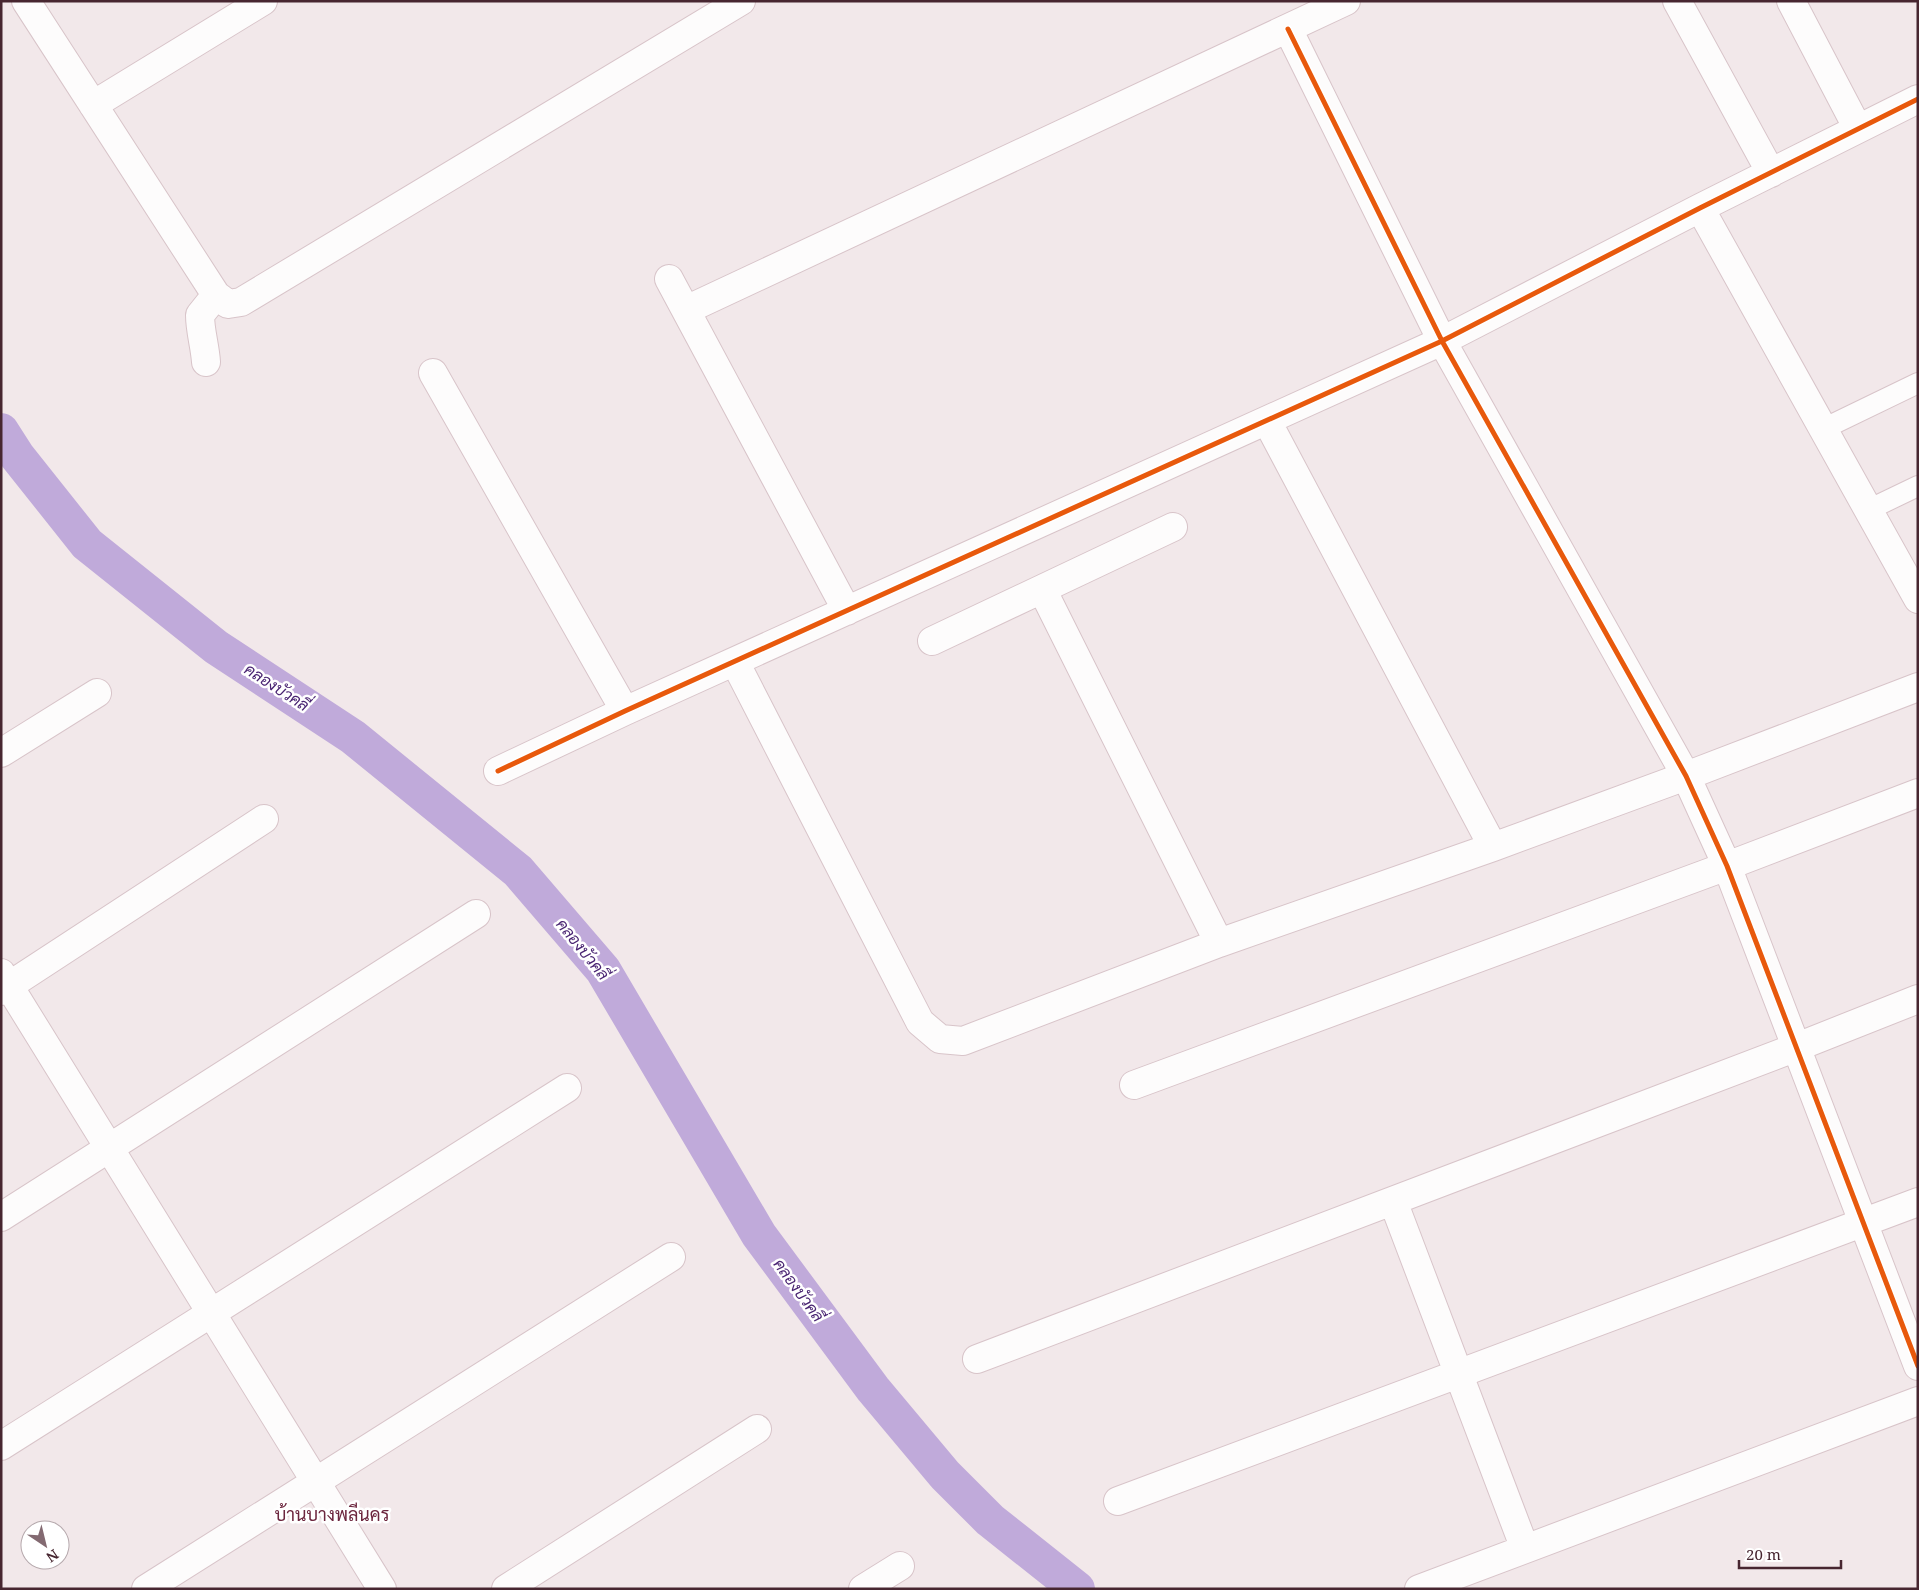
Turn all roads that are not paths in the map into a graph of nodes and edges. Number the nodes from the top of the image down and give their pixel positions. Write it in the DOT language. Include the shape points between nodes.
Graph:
graph roads {
  1 [pos="26,1"];
  2 [pos="263,1"];
  3 [pos="741,1"];
  4 [pos="1346,1"];
  5 [pos="1678,1"];
  6 [pos="1791,1"];
  7 [pos="1288,29"];
  8 [pos="1918,99"];
  9 [pos="93,105"];
  10 [pos="1858,129"];
  11 [pos="1771,173"];
  12 [pos="1700,208"];
  13 [pos="669,279"];
  14 [pos="216,295"];
  15 [pos="686,310"];
  16 [pos="1442,341"];
  17 [pos="206,362"];
  18 [pos="433,373"];
  19 [pos="1918,383"];
  20 [pos="1267,420"];
  21 [pos="1823,429"];
  22 [pos="1918,486"];
  23 [pos="1868,510"];
  24 [pos="1173,527"];
  25 [pos="1042,589"];
  26 [pos="1918,599"];
  27 [pos="848,611"];
  28 [pos="932,641"];
  29 [pos="735,662"];
  30 [pos="1918,687"];
  31 [pos="97,693"];
  32 [pos="625,711"];
  33 [pos="1,754"];
  34 [pos="498,771"];
  35 [pos="1686,776"];
  36 [pos="1918,793"];
  37 [pos="264,819"];
  38 [pos="1493,847"];
  39 [pos="1726,866"];
  40 [pos="476,914"];
  41 [pos="1220,943"];
  42 [pos="4,983"];
  43 [pos="1918,999"];
  44 [pos="1796,1047"];
  45 [pos="1134,1085"];
  46 [pos="566,1088"];
  47 [pos="109,1148"];
  48 [pos="1393,1200"];
  49 [pos="1918,1202"];
  50 [pos="1,1217"];
  51 [pos="1862,1223"];
  52 [pos="671,1257"];
  53 [pos="212,1314"];
  54 [pos="977,1359"];
  55 [pos="1918,1366"];
  56 [pos="1460,1373"];
  57 [pos="1918,1401"];
  58 [pos="757,1429"];
  59 [pos="1,1446"];
  60 [pos="315,1481"];
  61 [pos="1118,1501"];
  62 [pos="1525,1549"];
  63 [pos="900,1566"];
  64 [pos="146,1589"];
  65 [pos="382,1589"];
  66 [pos="506,1589"];
  67 [pos="863,1589"];
  68 [pos="1419,1589"];
  1 -- 9 [label="street"];
  2 -- 9 [label="street"];
  3 -- 14 [label="street" via="241,302 228,304"];
  4 -- 7 [label="street"];
  5 -- 11 [label="street"];
  6 -- 10 [label="street"];
  7 -- 15 [label="street"];
  7 -- 16 [label="street"];
  8 -- 10 [label="street"];
  9 -- 14 [label="street"];
  10 -- 11 [label="street"];
  11 -- 12 [label="street"];
  12 -- 16 [label="street"];
  12 -- 21 [label="street"];
  13 -- 15 [label="street"];
  14 -- 17 [label="street" via="200,315"];
  15 -- 27 [label="street"];
  16 -- 20 [label="street"];
  16 -- 35 [label="street"];
  18 -- 32 [label="street"];
  19 -- 21 [label="lane"];
  20 -- 27 [label="street"];
  20 -- 38 [label="street"];
  21 -- 23 [label="street"];
  22 -- 23 [label="lane"];
  23 -- 26 [label="street"];
  24 -- 25 [label="street"];
  25 -- 28 [label="street"];
  25 -- 41 [label="street"];
  27 -- 29 [label="street"];
  29 -- 32 [label="street"];
  29 -- 41 [label="street" via="920,1022 940,1039 963,1041"];
  30 -- 35 [label="street"];
  31 -- 33 [label="street"];
  32 -- 34 [label="street"];
  35 -- 38 [label="street"];
  35 -- 39 [label="street"];
  36 -- 39 [label="street"];
  37 -- 42 [label="street"];
  38 -- 41 [label="street"];
  39 -- 44 [label="street"];
  39 -- 45 [label="street"];
  40 -- 47 [label="street"];
  42 -- 47 [label="street"];
  43 -- 44 [label="street"];
  44 -- 48 [label="street"];
  44 -- 51 [label="street"];
  46 -- 53 [label="street"];
  47 -- 50 [label="street"];
  47 -- 53 [label="street"];
  48 -- 54 [label="street"];
  48 -- 56 [label="street"];
  49 -- 51 [label="street"];
  51 -- 55 [label="street"];
  51 -- 56 [label="street"];
  52 -- 60 [label="street"];
  53 -- 59 [label="street"];
  53 -- 60 [label="street"];
  56 -- 61 [label="street"];
  56 -- 62 [label="street"];
  57 -- 62 [label="street"];
  58 -- 66 [label="street"];
  60 -- 64 [label="street"];
  60 -- 65 [label="street"];
  62 -- 68 [label="street"];
  63 -- 67 [label="street"];
}
